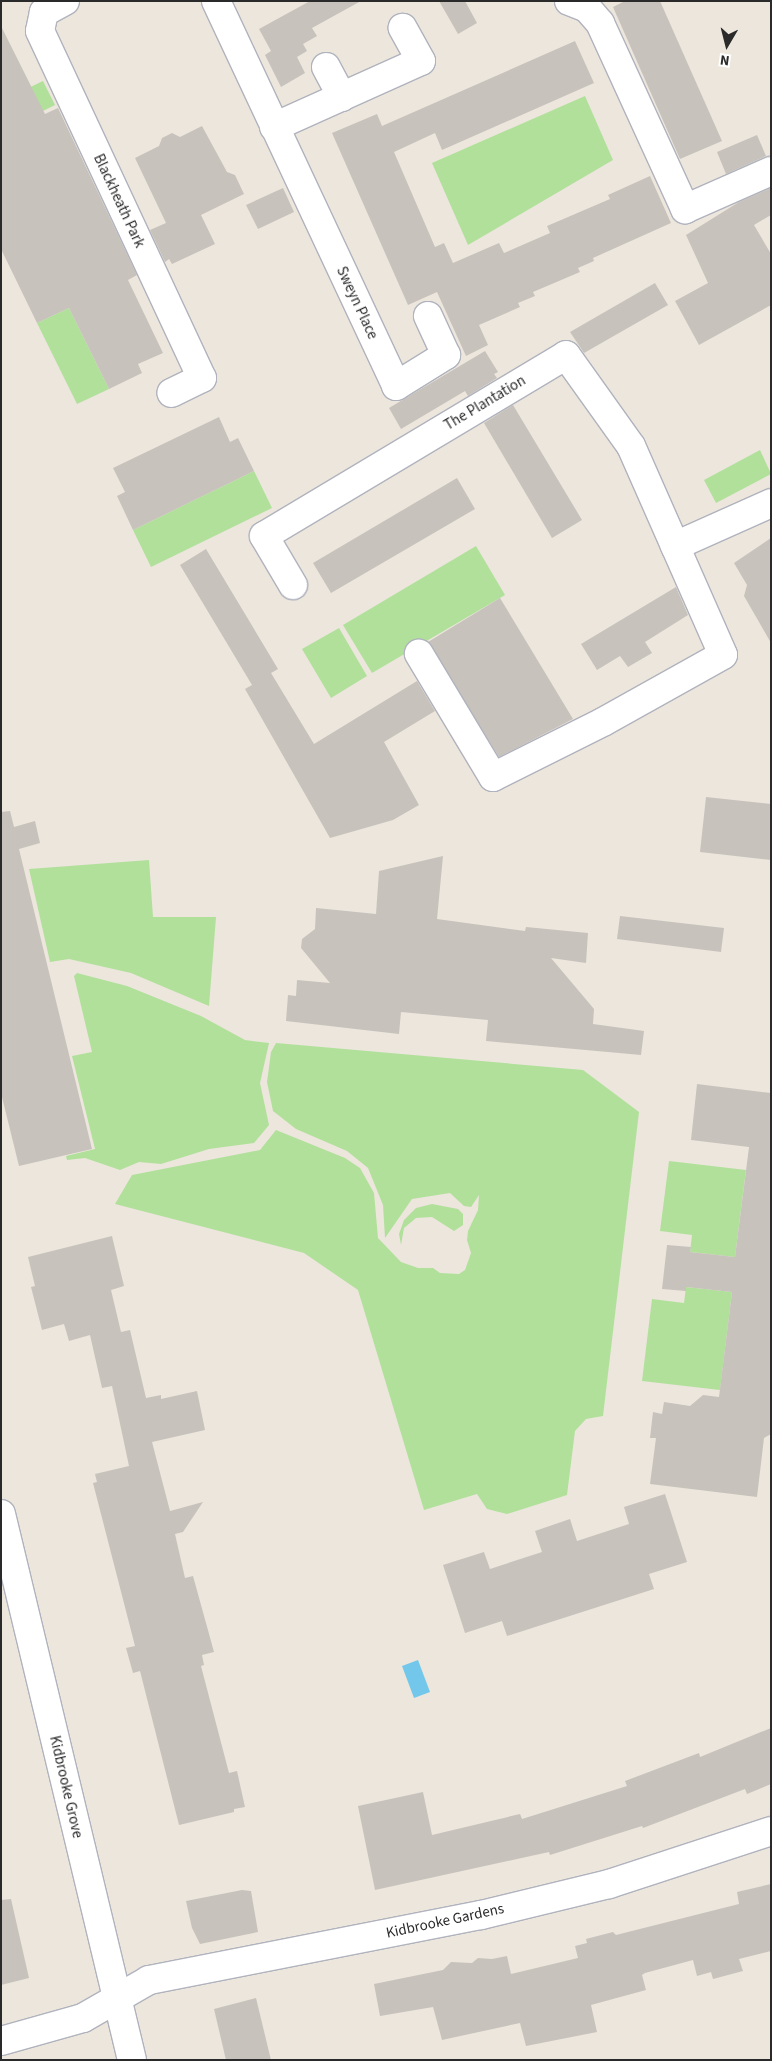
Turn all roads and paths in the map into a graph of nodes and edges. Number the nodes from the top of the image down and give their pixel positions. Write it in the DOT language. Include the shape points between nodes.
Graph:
graph roads {
  1 [pos="65,1"];
  2 [pos="216,1"];
  3 [pos="569,1"];
  4 [pos="403,28"];
  5 [pos="326,67"];
  6 [pos="342,97"];
  7 [pos="274,127"];
  8 [pos="771,171"];
  9 [pos="428,316"];
  10 [pos="171,393"];
  11 [pos="771,503"];
  12 [pos="675,546"];
  13 [pos="293,585"];
  14 [pos="419,654"];
  15 [pos="1,1514"];
  16 [pos="771,1831"];
  17 [pos="116,1997"];
  18 [pos="1,2041"];
  19 [pos="132,2060"];
  1 -- 10 [label="street, Blackheath Park" via="44,12 40,31 202,378"];
  2 -- 7 [label="street, Sweyn Place"];
  3 -- 8 [label="street" via="587,8 600,23 685,209"];
  4 -- 6 [label="street" via="421,61"];
  5 -- 6 [label="street"];
  6 -- 7 [label="street"];
  7 -- 9 [label="street, Sweyn Place" via="396,386 446,356"];
  11 -- 12 [label="street"];
  12 -- 13 [label="street, The Plantation" via="631,446 566,355 264,536"];
  12 -- 14 [label="street, The Plantation" via="723,656 603,722 493,777"];
  15 -- 17 [label="street, Kidbrooke Grove"];
  16 -- 17 [label="street, Kidbrooke Gardens" via="609,1884 481,1915 148,1980"];
  17 -- 18 [label="street, Kidbrooke Gardens" via="83,2018"];
  17 -- 19 [label="street, Kidbrooke Grove"];
}
